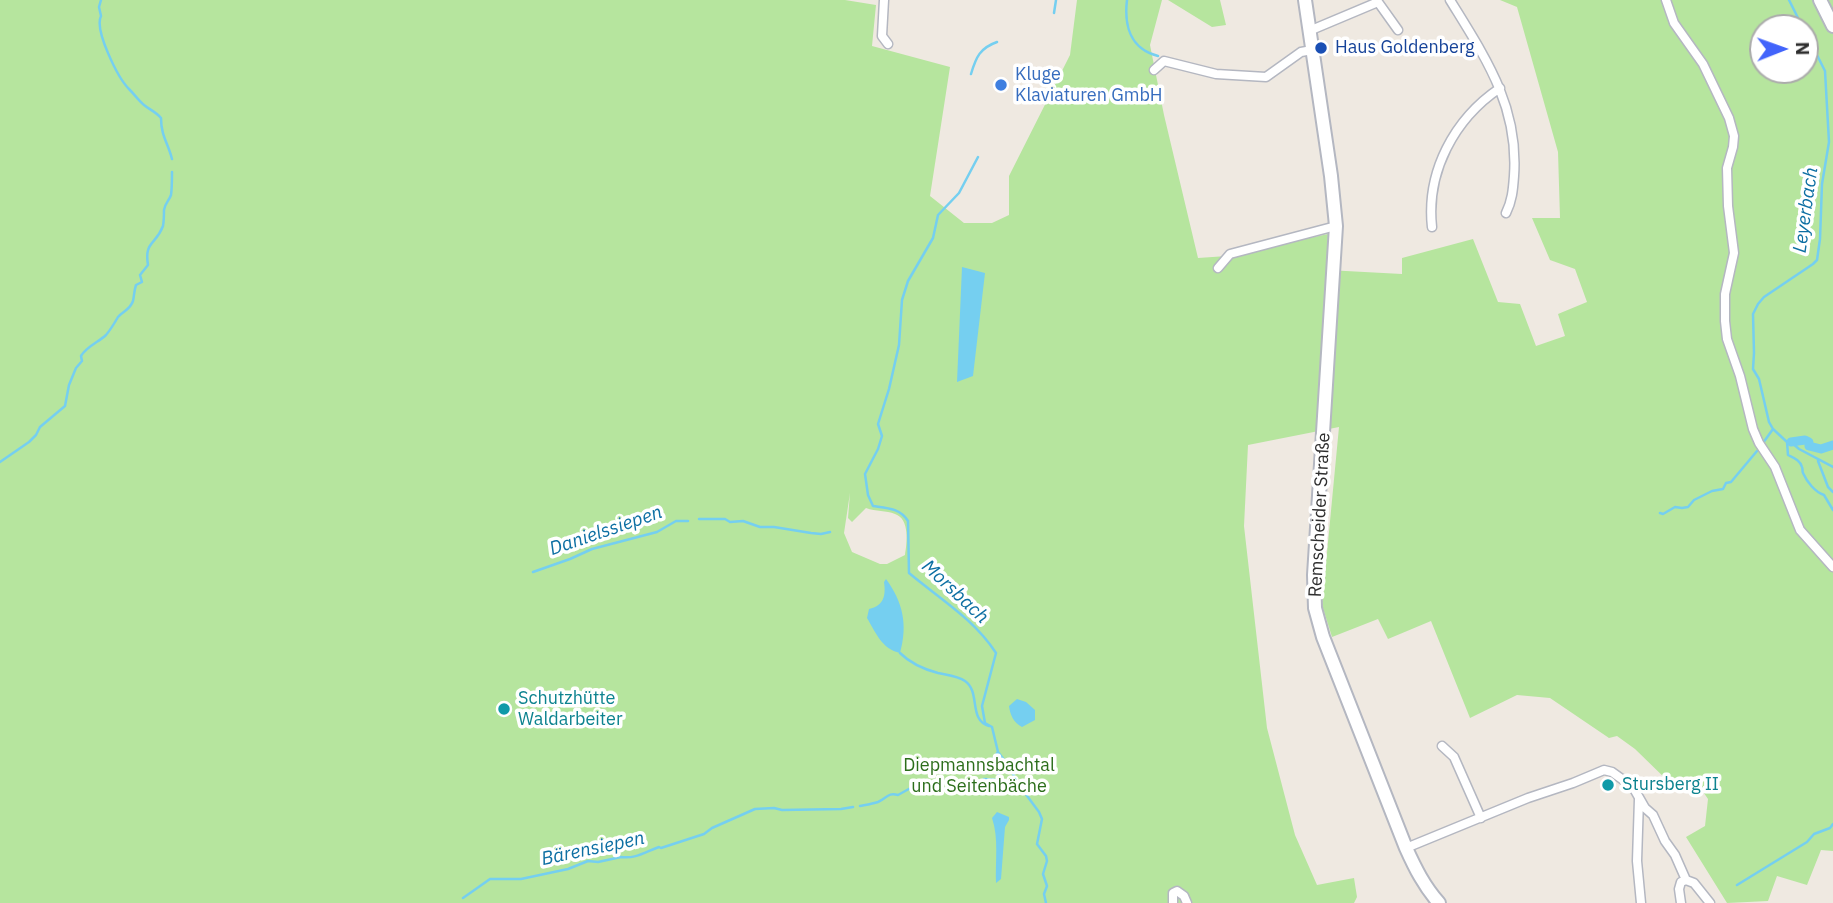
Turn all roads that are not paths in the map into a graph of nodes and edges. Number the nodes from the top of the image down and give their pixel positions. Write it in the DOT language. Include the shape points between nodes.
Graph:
graph roads {
  1 [pos="884,0"];
  2 [pos="1305,0"];
  3 [pos="1450,0"];
  4 [pos="1666,0"];
  5 [pos="1820,0"];
  6 [pos="1833,26"];
  7 [pos="1398,30"];
  8 [pos="1309,31"];
  9 [pos="888,44"];
  10 [pos="1312,50"];
  11 [pos="1154,70"];
  12 [pos="1500,88"];
  13 [pos="1506,213"];
  14 [pos="1336,226"];
  15 [pos="1432,227"];
  16 [pos="1218,268"];
  17 [pos="1833,568"];
  18 [pos="1442,746"];
  19 [pos="1639,796"];
  20 [pos="1481,818"];
  21 [pos="1406,848"];
  22 [pos="1686,880"];
  23 [pos="1173,903"];
  24 [pos="1187,903"];
  25 [pos="1439,903"];
  26 [pos="1641,903"];
  27 [pos="1681,903"];
  28 [pos="1710,903"];
  1 -- 9 [label="street" via="882,36"];
  2 -- 8 [label="main road, Remscheider Straße"];
  3 -- 12 [label="street"];
  4 -- 17 [label="street" via="1674,23 1703,64 1734,136 1727,167 1734,253 1725,294 1725,321 1753,429 1775,467 1800,530"];
  5 -- 6 [label="main road"];
  7 -- 8 [label="street" via="1377,2"];
  8 -- 10 [label="main road, Remscheider Straße"];
  10 -- 11 [label="street" via="1301,52 1266,77 1216,74 1164,61"];
  10 -- 14 [label="main road, Remscheider Straße"];
  12 -- 13 [label="street" via="1514,155"];
  12 -- 15 [label="street" via="1475,109 1448,143 1436,175 1430,207"];
  14 -- 16 [label="street" via="1230,254"];
  14 -- 21 [label="main road, Remscheider Straße" via="1315,608 1322,637"];
  18 -- 20 [label="street" via="1454,757"];
  19 -- 20 [label="street" via="1623,778 1604,770"];
  19 -- 22 [label="street"];
  19 -- 26 [label="street"];
  20 -- 21 [label="street"];
  21 -- 25 [label="main road, Remscheider Straße"];
  22 -- 27 [label="street" via="1679,890"];
  22 -- 28 [label="street"];
  23 -- 24 [label="street" via="1177,891"];
}
